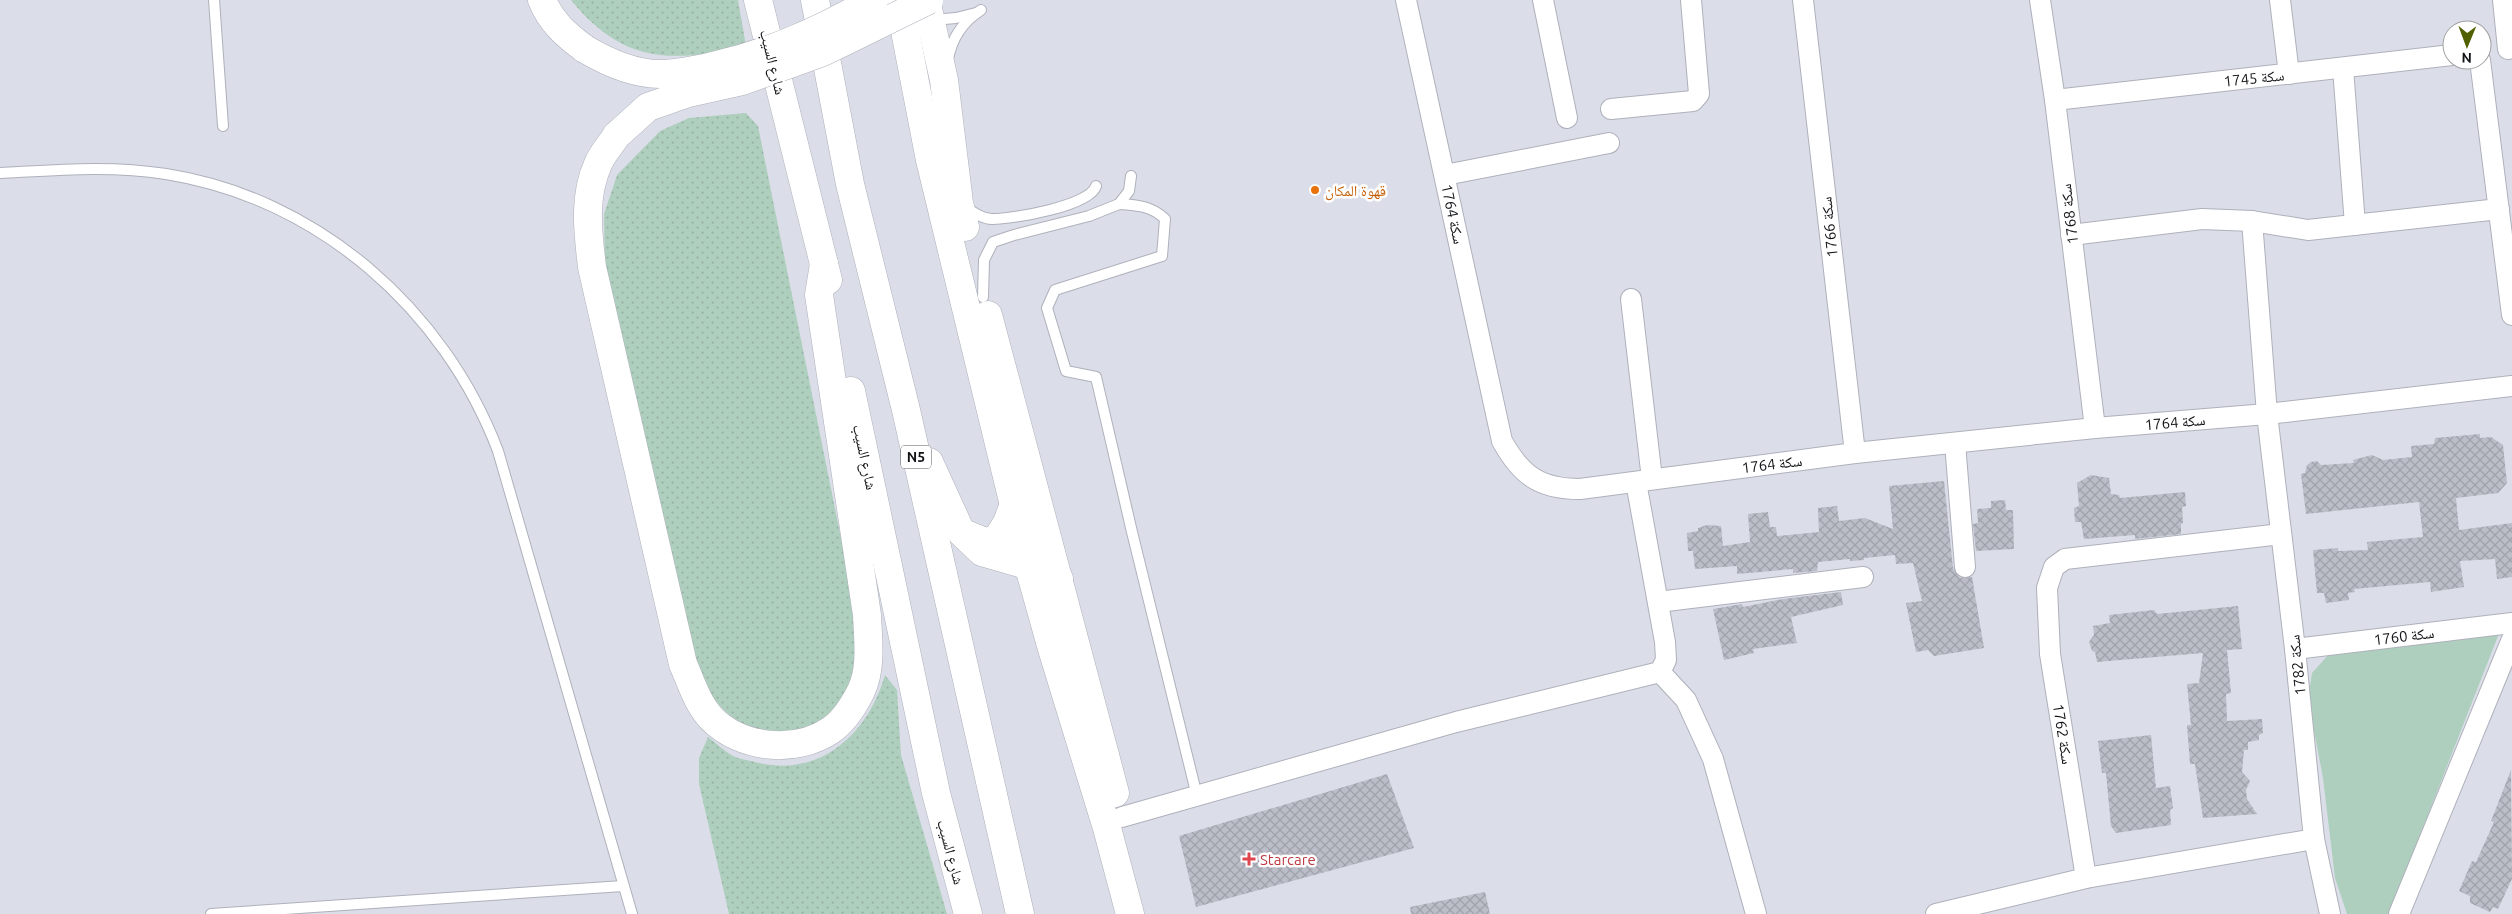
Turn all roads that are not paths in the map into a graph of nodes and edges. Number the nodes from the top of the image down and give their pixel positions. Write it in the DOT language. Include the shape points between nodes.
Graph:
graph roads {
  1 [pos="214,0"];
  2 [pos="542,0"];
  3 [pos="758,0"];
  4 [pos="816,0"];
  5 [pos="874,0"];
  6 [pos="1406,0"];
  7 [pos="1543,0"];
  8 [pos="1691,0"];
  9 [pos="1803,0"];
  10 [pos="2040,0"];
  11 [pos="2280,0"];
  12 [pos="2503,0"];
  13 [pos="918,13"];
  14 [pos="2510,48"];
  15 [pos="2492,51"];
  16 [pos="2442,56"];
  17 [pos="2343,68"];
  18 [pos="2481,70"];
  19 [pos="2289,74"];
  20 [pos="944,80"];
  21 [pos="2055,100"];
  22 [pos="1611,109"];
  23 [pos="1567,118"];
  24 [pos="223,126"];
  25 [pos="1609,143"];
  26 [pos="0,173"];
  27 [pos="1444,175"];
  28 [pos="1131,176"];
  29 [pos="1096,186"];
  30 [pos="959,202"];
  31 [pos="1119,204"];
  32 [pos="2499,208"];
  33 [pos="2252,222"];
  34 [pos="2355,225"];
  35 [pos="2071,235"];
  36 [pos="824,264"];
  37 [pos="983,297"];
  38 [pos="1631,299"];
  39 [pos="2512,315"];
  40 [pos="2512,386"];
  41 [pos="906,410"];
  42 [pos="2267,414"];
  43 [pos="2095,428"];
  44 [pos="1955,443"];
  45 [pos="1855,453"];
  46 [pos="1644,480"];
  47 [pos="1014,504"];
  48 [pos="961,532"];
  49 [pos="2281,534"];
  50 [pos="1029,567"];
  51 [pos="1965,567"];
  52 [pos="1863,577"];
  53 [pos="1060,579"];
  54 [pos="1658,602"];
  55 [pos="2512,623"];
  56 [pos="2512,639"];
  57 [pos="2295,649"];
  58 [pos="1660,672"];
  59 [pos="1197,796"];
  60 [pos="1122,817"];
  61 [pos="2314,839"];
  62 [pos="2086,878"];
  63 [pos="624,886"];
  64 [pos="211,914"];
  65 [pos="632,914"];
  66 [pos="968,914"];
  67 [pos="1020,914"];
  68 [pos="1130,914"];
  69 [pos="1140,914"];
  70 [pos="1756,914"];
  71 [pos="1936,914"];
  72 [pos="2330,914"];
  73 [pos="2399,914"];
  1 -- 24 [label="lane"];
  2 -- 5 [label="main road, bridge" via="548,14 564,34 585,49 606,61 658,74 683,72 776,49"];
  3 -- 36 [label="main road, شارع السيب"];
  4 -- 41 [label="main road, N5" via="850,184"];
  6 -- 27 [label="street, سكة 1764"];
  7 -- 23 [label="street"];
  8 -- 22 [label="street" via="1699,94 1693,101"];
  9 -- 45 [label="street, سكة 1766"];
  10 -- 21 [label="street, سكة 1768"];
  11 -- 19 [label="street"];
  12 -- 14 [label="street"];
  13 -- 20 [label="main road"];
  13 -- 20 [label="lane" via="956,18 980,11 960,29 951,44"];
  13 -- 36 [label="main road, bridge" via="777,70 688,93 648,108 617,135 598,163 589,193 587,226 592,267 683,664 699,701 712,718 732,733 757,744 789,745 814,739 832,730 846,716 862,690 869,662 867,616 819,295"];
  13 -- 47 [label="main road" via="930,160"];
  14 -- 15 [label="street"];
  16 -- 17 [label="street, سكة 1745"];
  17 -- 19 [label="street, سكة 1745"];
  17 -- 34 [label="street"];
  18 -- 32 [label="street"];
  19 -- 21 [label="street, سكة 1745"];
  20 -- 30 [label="main road"];
  21 -- 35 [label="street, سكة 1768"];
  25 -- 27 [label="street"];
  26 -- 63 [label="lane" via="115,168 176,176 242,194 288,214 330,239 374,272 416,313 472,392 498,451"];
  27 -- 46 [label="street, سكة 1764" via="1502,441 1514,462 1543,484 1562,489"];
  28 -- 31 [label="lane" via="1129,191"];
  29 -- 30 [label="lane" via="1094,192 1084,199 1054,208 990,219 972,212"];
  30 -- 37 [label="main road"];
  31 -- 37 [label="lane" via="1089,216 993,242 984,260"];
  31 -- 59 [label="lane" via="1156,210 1165,219 1162,256 1055,290 1047,308 1066,370 1096,377"];
  32 -- 34 [label="street"];
  32 -- 39 [label="street"];
  33 -- 34 [label="street" via="2308,230"];
  33 -- 35 [label="street" via="2202,219"];
  33 -- 42 [label="street, سكة 1782"];
  35 -- 43 [label="street, سكة 1768"];
  36 -- 66 [label="main road, شارع السيب" via="936,793"];
  37 -- 53 [label="main road"];
  38 -- 46 [label="street"];
  40 -- 42 [label="street, سكة 1764"];
  41 -- 48 [label="main road"];
  41 -- 67 [label="main road, N5"];
  42 -- 43 [label="street, سكة 1764"];
  42 -- 49 [label="street, سكة 1782"];
  43 -- 44 [label="street, سكة 1764"];
  44 -- 45 [label="street, سكة 1764"];
  44 -- 51 [label="street"];
  45 -- 46 [label="street, سكة 1764"];
  46 -- 54 [label="street"];
  47 -- 48 [label="main road" via="997,539 985,542"];
  47 -- 50 [label="main road"];
  48 -- 50 [label="main road" via="982,552"];
  49 -- 57 [label="street, سكة 1782"];
  49 -- 62 [label="street, سكة 1762" via="2065,559 2054,567 2047,588 2050,654"];
  50 -- 53 [label="main road"];
  50 -- 68 [label="main road"];
  52 -- 54 [label="street"];
  53 -- 60 [label="main road"];
  54 -- 58 [label="street" via="1666,660"];
  55 -- 57 [label="street, سكة 1760"];
  56 -- 73 [label="street"];
  57 -- 61 [label="street, سكة 1782"];
  58 -- 59 [label="street" via="1456,722"];
  58 -- 70 [label="street" via="1686,700 1713,759"];
  59 -- 60 [label="street"];
  60 -- 69 [label="main road"];
  61 -- 62 [label="street"];
  61 -- 72 [label="street, سكة 1782"];
  62 -- 71 [label="street"];
  63 -- 64 [label="lane"];
  63 -- 65 [label="lane"];
}
